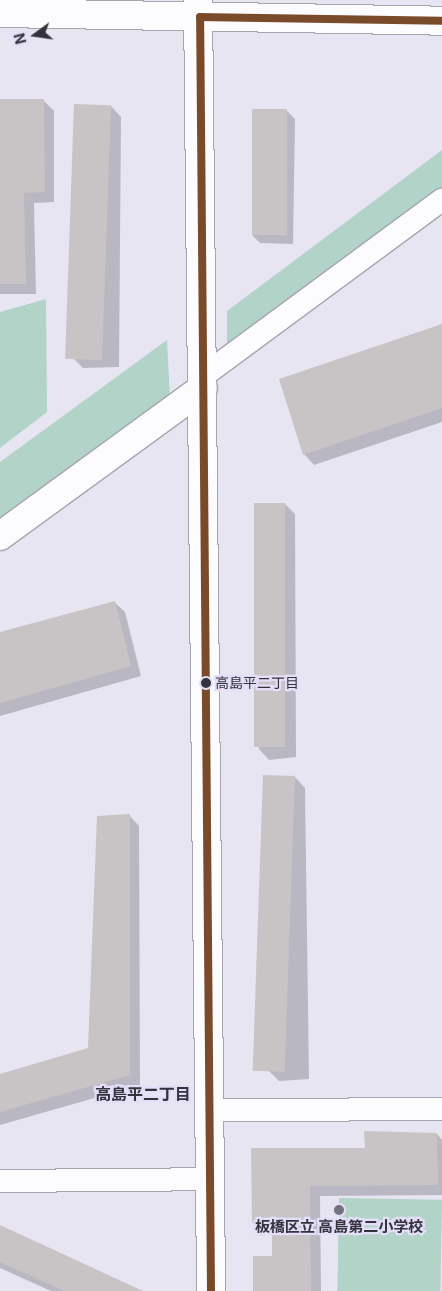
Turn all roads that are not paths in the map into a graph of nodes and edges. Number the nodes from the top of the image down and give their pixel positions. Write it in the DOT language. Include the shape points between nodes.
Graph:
graph roads {
  1 [pos="199,8"];
  2 [pos="0,13"];
  3 [pos="442,20"];
  4 [pos="442,200"];
  5 [pos="203,382"];
  6 [pos="0,536"];
  7 [pos="442,1109"];
  8 [pos="209,1110"];
  9 [pos="210,1179"];
  10 [pos="0,1181"];
  11 [pos="211,1291"];
  1 -- 2 [label="street"];
  1 -- 3 [label="street"];
  1 -- 5 [label="street"];
  4 -- 5 [label="street"];
  5 -- 6 [label="street"];
  5 -- 8 [label="street"];
  7 -- 8 [label="street"];
  8 -- 9 [label="street"];
  9 -- 10 [label="street"];
  9 -- 11 [label="street"];
}
